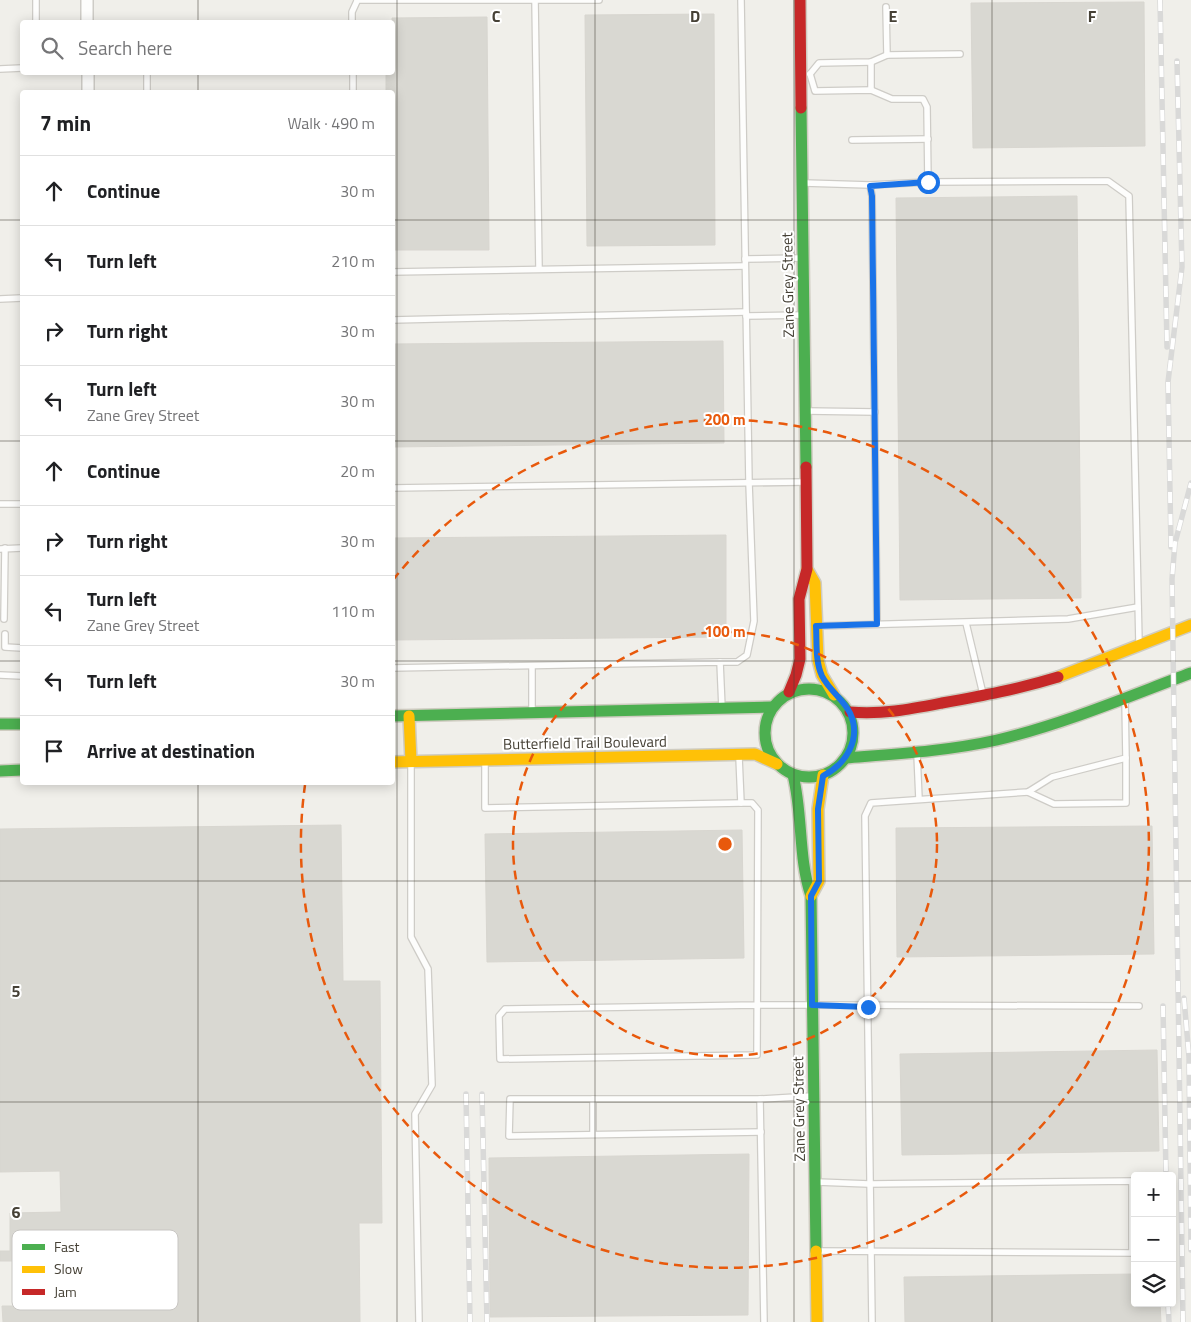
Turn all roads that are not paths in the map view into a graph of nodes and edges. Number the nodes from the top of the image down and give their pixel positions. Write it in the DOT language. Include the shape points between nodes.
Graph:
graph roads {
  1 [pos="36,0"];
  2 [pos="87,0"];
  3 [pos="535,0"];
  4 [pos="600,0"];
  5 [pos="741,0"];
  6 [pos="800,0"];
  7 [pos="357,1"];
  8 [pos="886,7"];
  9 [pos="36,20"];
  10 [pos="87,20"];
  11 [pos="352,20"];
  12 [pos="960,54"];
  13 [pos="887,55"];
  14 [pos="871,62"];
  15 [pos="20,68"];
  16 [pos="0,69"];
  17 [pos="805,74"];
  18 [pos="88,75"];
  19 [pos="146,75"];
  20 [pos="353,75"];
  21 [pos="88,90"];
  22 [pos="147,90"];
  23 [pos="353,90"];
  24 [pos="871,90"];
  25 [pos="928,139"];
  26 [pos="852,140"];
  27 [pos="928,182"];
  28 [pos="802,183"];
  29 [pos="870,186"];
  30 [pos="803,258"];
  31 [pos="745,259"];
  32 [pos="745,266"];
  33 [pos="538,269"];
  34 [pos="395,272"];
  35 [pos="20,298"];
  36 [pos="0,299"];
  37 [pos="746,314"];
  38 [pos="804,315"];
  39 [pos="395,320"];
  40 [pos="805,411"];
  41 [pos="875,412"];
  42 [pos="806,482"];
  43 [pos="749,483"];
  44 [pos="395,488"];
  45 [pos="0,504"];
  46 [pos="20,504"];
  47 [pos="2,548"];
  48 [pos="20,548"];
  49 [pos="806,569"];
  50 [pos="1138,607"];
  51 [pos="4,619"];
  52 [pos="966,623"];
  53 [pos="877,624"];
  54 [pos="1191,625"];
  55 [pos="816,626"];
  56 [pos="5,634"];
  57 [pos="1139,645"];
  58 [pos="20,648"];
  59 [pos="720,662"];
  60 [pos="532,666"];
  61 [pos="395,668"];
  62 [pos="1191,673"];
  63 [pos="0,675"];
  64 [pos="20,676"];
  65 [pos="790,692"];
  66 [pos="834,695"];
  67 [pos="983,695"];
  68 [pos="1125,698"];
  69 [pos="772,707"];
  70 [pos="722,708"];
  71 [pos="850,712"];
  72 [pos="532,713"];
  73 [pos="395,716"];
  74 [pos="409,716"];
  75 [pos="0,724"];
  76 [pos="20,724"];
  77 [pos="917,752"];
  78 [pos="739,754"];
  79 [pos="846,758"];
  80 [pos="1126,758"];
  81 [pos="485,760"];
  82 [pos="411,761"];
  83 [pos="395,762"];
  84 [pos="777,764"];
  85 [pos="20,770"];
  86 [pos="0,771"];
  87 [pos="793,775"];
  88 [pos="823,776"];
  89 [pos="1028,792"];
  90 [pos="919,800"];
  91 [pos="740,802"];
  92 [pos="811,896"];
  93 [pos="812,1005"];
  94 [pos="757,1006"];
  95 [pos="1139,1006"];
  96 [pos="868,1007"];
  97 [pos="814,1096"];
  98 [pos="593,1099"];
  99 [pos="760,1099"];
  100 [pos="761,1132"];
  101 [pos="593,1134"];
  102 [pos="815,1182"];
  103 [pos="870,1184"];
  104 [pos="816,1251"];
  105 [pos="870,1251"];
  106 [pos="419,1322"];
  107 [pos="764,1322"];
  108 [pos="817,1322"];
  109 [pos="872,1322"];
  1 -- 9 [label="lane"];
  2 -- 10 [label="street"];
  3 -- 4 [label="lane"];
  3 -- 7 [label="lane"];
  3 -- 33 [label="lane"];
  5 -- 31 [label="lane"];
  6 -- 17 [label="street, Zane Grey Street"];
  7 -- 11 [label="lane"];
  8 -- 13 [label="lane"];
  12 -- 13 [label="lane"];
  13 -- 14 [label="lane"];
  14 -- 17 [label="lane" via="819,63"];
  14 -- 24 [label="lane"];
  15 -- 16 [label="lane"];
  17 -- 24 [label="lane" via="815,91"];
  17 -- 28 [label="street, Zane Grey Street"];
  18 -- 21 [label="street"];
  19 -- 22 [label="lane"];
  20 -- 23 [label="lane"];
  24 -- 25 [label="lane" via="892,99 923,99 927,107"];
  25 -- 26 [label="lane"];
  25 -- 27 [label="lane"];
  27 -- 29 [label="lane"];
  27 -- 50 [label="lane" via="1108,180 1129,196"];
  28 -- 29 [label="lane"];
  28 -- 30 [label="street, Zane Grey Street"];
  29 -- 41 [label="lane"];
  30 -- 31 [label="lane"];
  30 -- 38 [label="street, Zane Grey Street"];
  31 -- 32 [label="lane"];
  32 -- 33 [label="lane"];
  32 -- 37 [label="lane"];
  33 -- 34 [label="lane"];
  35 -- 36 [label="lane"];
  37 -- 38 [label="lane"];
  37 -- 39 [label="lane"];
  37 -- 43 [label="lane"];
  38 -- 40 [label="street, Zane Grey Street"];
  40 -- 41 [label="lane"];
  40 -- 42 [label="street, Zane Grey Street"];
  41 -- 53 [label="lane"];
  42 -- 43 [label="lane"];
  42 -- 49 [label="street, Zane Grey Street"];
  43 -- 44 [label="lane"];
  43 -- 59 [label="lane" via="754,621 751,642 747,655 737,662"];
  45 -- 46 [label="lane"];
  47 -- 48 [label="lane"];
  47 -- 51 [label="lane"];
  49 -- 55 [label="street, Zane Grey Street" via="815,583"];
  49 -- 65 [label="street, Zane Grey Street" via="799,590 802,656 798,676"];
  50 -- 52 [label="lane" via="1068,619"];
  50 -- 57 [label="lane"];
  52 -- 53 [label="lane"];
  52 -- 67 [label="lane"];
  53 -- 55 [label="lane"];
  54 -- 57 [label="street"];
  55 -- 66 [label="street, Zane Grey Street" via="820,668"];
  56 -- 58 [label="lane" via="5,647"];
  57 -- 67 [label="street" via="1071,673 1011,691"];
  59 -- 60 [label="lane"];
  59 -- 70 [label="lane"];
  60 -- 61 [label="lane"];
  60 -- 72 [label="lane"];
  62 -- 68 [label="street"];
  63 -- 64 [label="lane"];
  65 -- 66 [label="street" via="812,687"];
  65 -- 69 [label="street"];
  66 -- 71 [label="street"];
  67 -- 71 [label="street" via="898,711"];
  68 -- 77 [label="street" via="1095,711 1016,735"];
  68 -- 80 [label="lane"];
  69 -- 70 [label="street, Butterfield Trail Boulevard"];
  69 -- 84 [label="street" via="764,726 766,747"];
  70 -- 72 [label="street, Butterfield Trail Boulevard"];
  71 -- 79 [label="street" via="854,736"];
  72 -- 74 [label="street, Butterfield Trail Boulevard"];
  73 -- 74 [label="street, Butterfield Trail Boulevard"];
  74 -- 82 [label="street"];
  75 -- 76 [label="street"];
  77 -- 79 [label="street"];
  77 -- 90 [label="lane"];
  78 -- 81 [label="street, Butterfield Trail Boulevard"];
  78 -- 84 [label="street, Butterfield Trail Boulevard" via="755,754"];
  78 -- 91 [label="lane"];
  79 -- 88 [label="street"];
  80 -- 89 [label="lane" via="1052,777"];
  80 -- 89 [label="lane" via="1126,803 1054,804"];
  81 -- 82 [label="street, Butterfield Trail Boulevard"];
  81 -- 91 [label="lane" via="485,808"];
  82 -- 83 [label="street, Butterfield Trail Boulevard"];
  82 -- 106 [label="lane" via="411,937 428,969 432,1085 415,1114"];
  84 -- 87 [label="street"];
  85 -- 86 [label="street"];
  87 -- 88 [label="street"];
  87 -- 92 [label="street, Zane Grey Street" via="801,809 804,880"];
  88 -- 92 [label="street, Zane Grey Street" via="818,809 819,881"];
  89 -- 90 [label="lane"];
  90 -- 96 [label="lane" via="871,804 865,816"];
  91 -- 94 [label="lane" via="752,803 758,810"];
  92 -- 93 [label="street, Zane Grey Street"];
  93 -- 94 [label="lane"];
  93 -- 96 [label="lane"];
  93 -- 97 [label="street, Zane Grey Street"];
  94 -- 94 [label="lane" via="505,1009 499,1016 500,1059 757,1056"];
  95 -- 96 [label="lane"];
  96 -- 103 [label="lane"];
  97 -- 99 [label="lane"];
  97 -- 102 [label="street, Zane Grey Street"];
  98 -- 99 [label="lane"];
  98 -- 101 [label="lane"];
  98 -- 101 [label="lane" via="510,1099 510,1136"];
  99 -- 100 [label="lane"];
  100 -- 101 [label="lane"];
  100 -- 107 [label="lane"];
  102 -- 103 [label="lane"];
  102 -- 104 [label="street, Zane Grey Street"];
  103 -- 105 [label="lane"];
  103 -- 105 [label="lane" via="1132,1181 1132,1253"];
  104 -- 105 [label="lane"];
  104 -- 108 [label="street, Zane Grey Street"];
  105 -- 109 [label="lane"];
}
